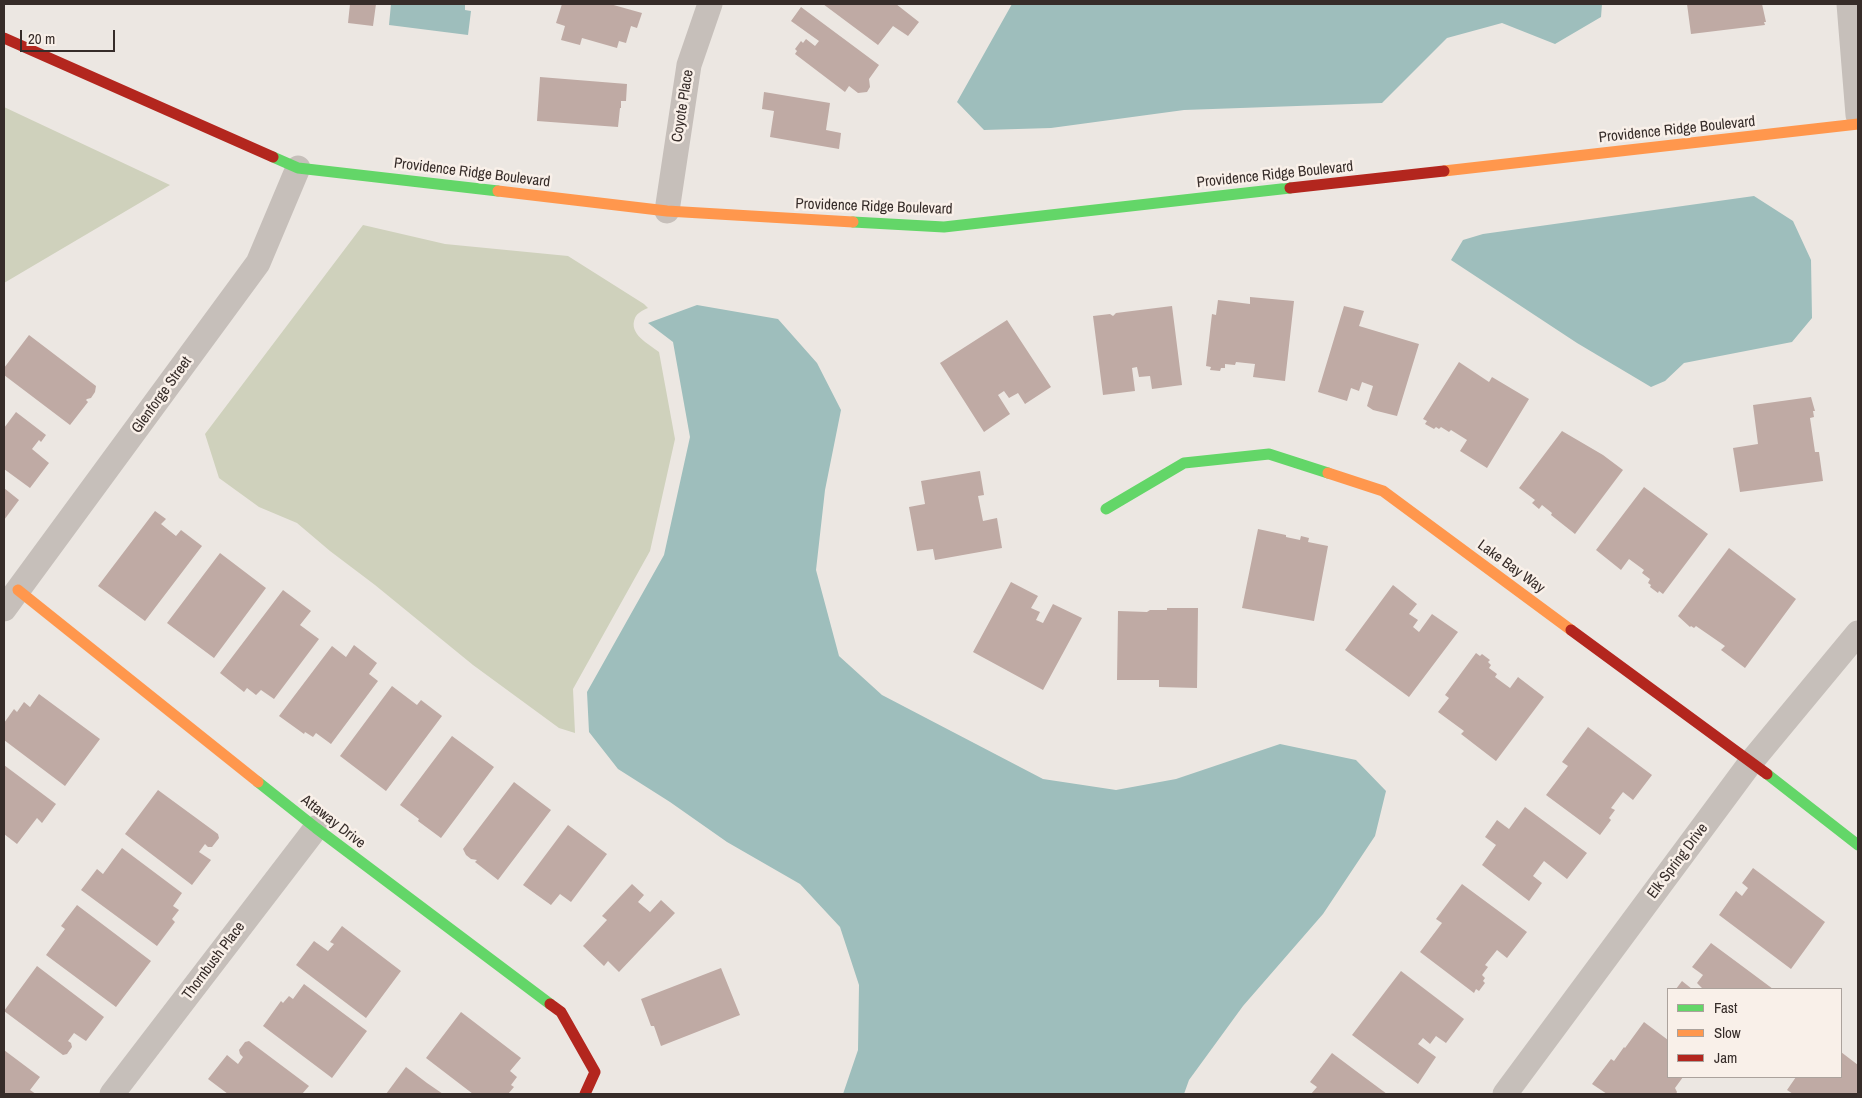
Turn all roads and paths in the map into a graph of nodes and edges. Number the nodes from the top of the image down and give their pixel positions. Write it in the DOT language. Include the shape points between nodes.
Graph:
graph roads {
  1 [pos="710,4"];
  2 [pos="1848,4"];
  3 [pos="4,38"];
  4 [pos="1858,115"];
  5 [pos="1858,124"];
  6 [pos="298,168"];
  7 [pos="667,211"];
  8 [pos="1106,509"];
  9 [pos="11,600"];
  10 [pos="1858,633"];
  11 [pos="1751,762"];
  12 [pos="316,828"];
  13 [pos="1858,845"];
  14 [pos="112,1094"];
  15 [pos="585,1094"];
  16 [pos="1505,1094"];
  1 -- 7 [label="street, Coyote Place" via="689,66"];
  2 -- 4 [label="street"];
  3 -- 6 [label="street, Providence Ridge Boulevard"];
  5 -- 7 [label="street, Providence Ridge Boulevard" via="944,227"];
  6 -- 7 [label="street, Providence Ridge Boulevard"];
  6 -- 9 [label="street, Glenforge Street" via="258,263"];
  8 -- 11 [label="street, Lake Bay Way" via="1184,463 1269,454 1383,491"];
  9 -- 12 [label="street, Attaway Drive"];
  10 -- 11 [label="street, Elk Spring Drive"];
  11 -- 13 [label="street, Lake Bay Way"];
  11 -- 16 [label="street, Elk Spring Drive"];
  12 -- 14 [label="street, Thornbush Place"];
  12 -- 15 [label="street, Attaway Drive" via="561,1012 595,1072"];
}
